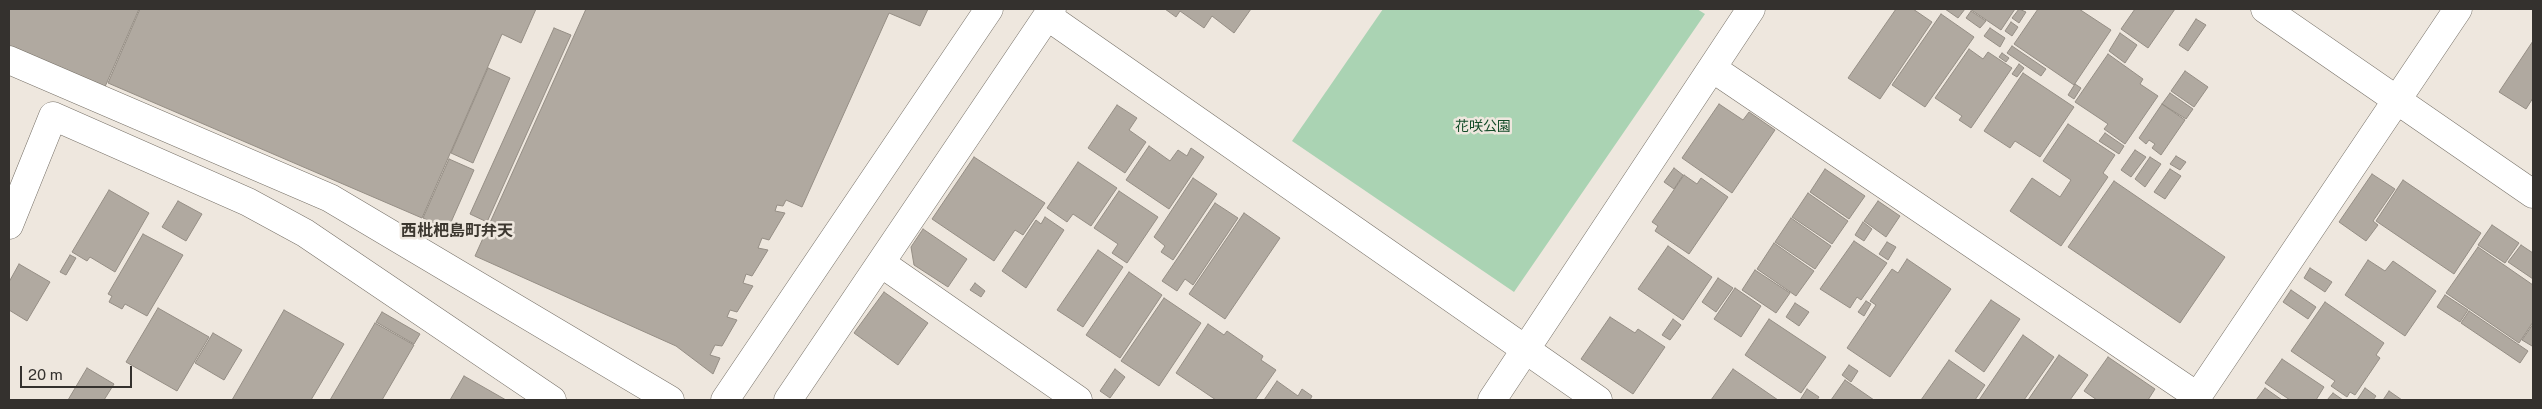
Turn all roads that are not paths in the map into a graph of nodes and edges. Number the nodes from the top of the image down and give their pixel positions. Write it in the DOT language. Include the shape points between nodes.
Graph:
graph roads {
  1 [pos="989,9"];
  2 [pos="1751,9"];
  3 [pos="2265,9"];
  4 [pos="2458,9"];
  5 [pos="1050,12"];
  6 [pos="9,60"];
  7 [pos="1712,68"];
  8 [pos="2397,100"];
  9 [pos="2533,194"];
  10 [pos="9,225"];
  11 [pos="881,263"];
  12 [pos="1525,350"];
  13 [pos="2196,398"];
  14 [pos="552,400"];
  15 [pos="670,400"];
  16 [pos="724,400"];
  17 [pos="788,400"];
  18 [pos="1078,400"];
  19 [pos="1492,400"];
  20 [pos="1598,400"];
  1 -- 16 [label="street"];
  2 -- 7 [label="street"];
  3 -- 8 [label="street"];
  4 -- 8 [label="street"];
  5 -- 11 [label="street"];
  5 -- 12 [label="street"];
  6 -- 15 [label="street" via="330,198"];
  7 -- 12 [label="street"];
  7 -- 13 [label="street"];
  8 -- 9 [label="street"];
  8 -- 13 [label="street"];
  10 -- 14 [label="street" via="53,116 248,202 305,233"];
  11 -- 17 [label="street"];
  11 -- 18 [label="street"];
  12 -- 19 [label="street"];
  12 -- 20 [label="street"];
}
